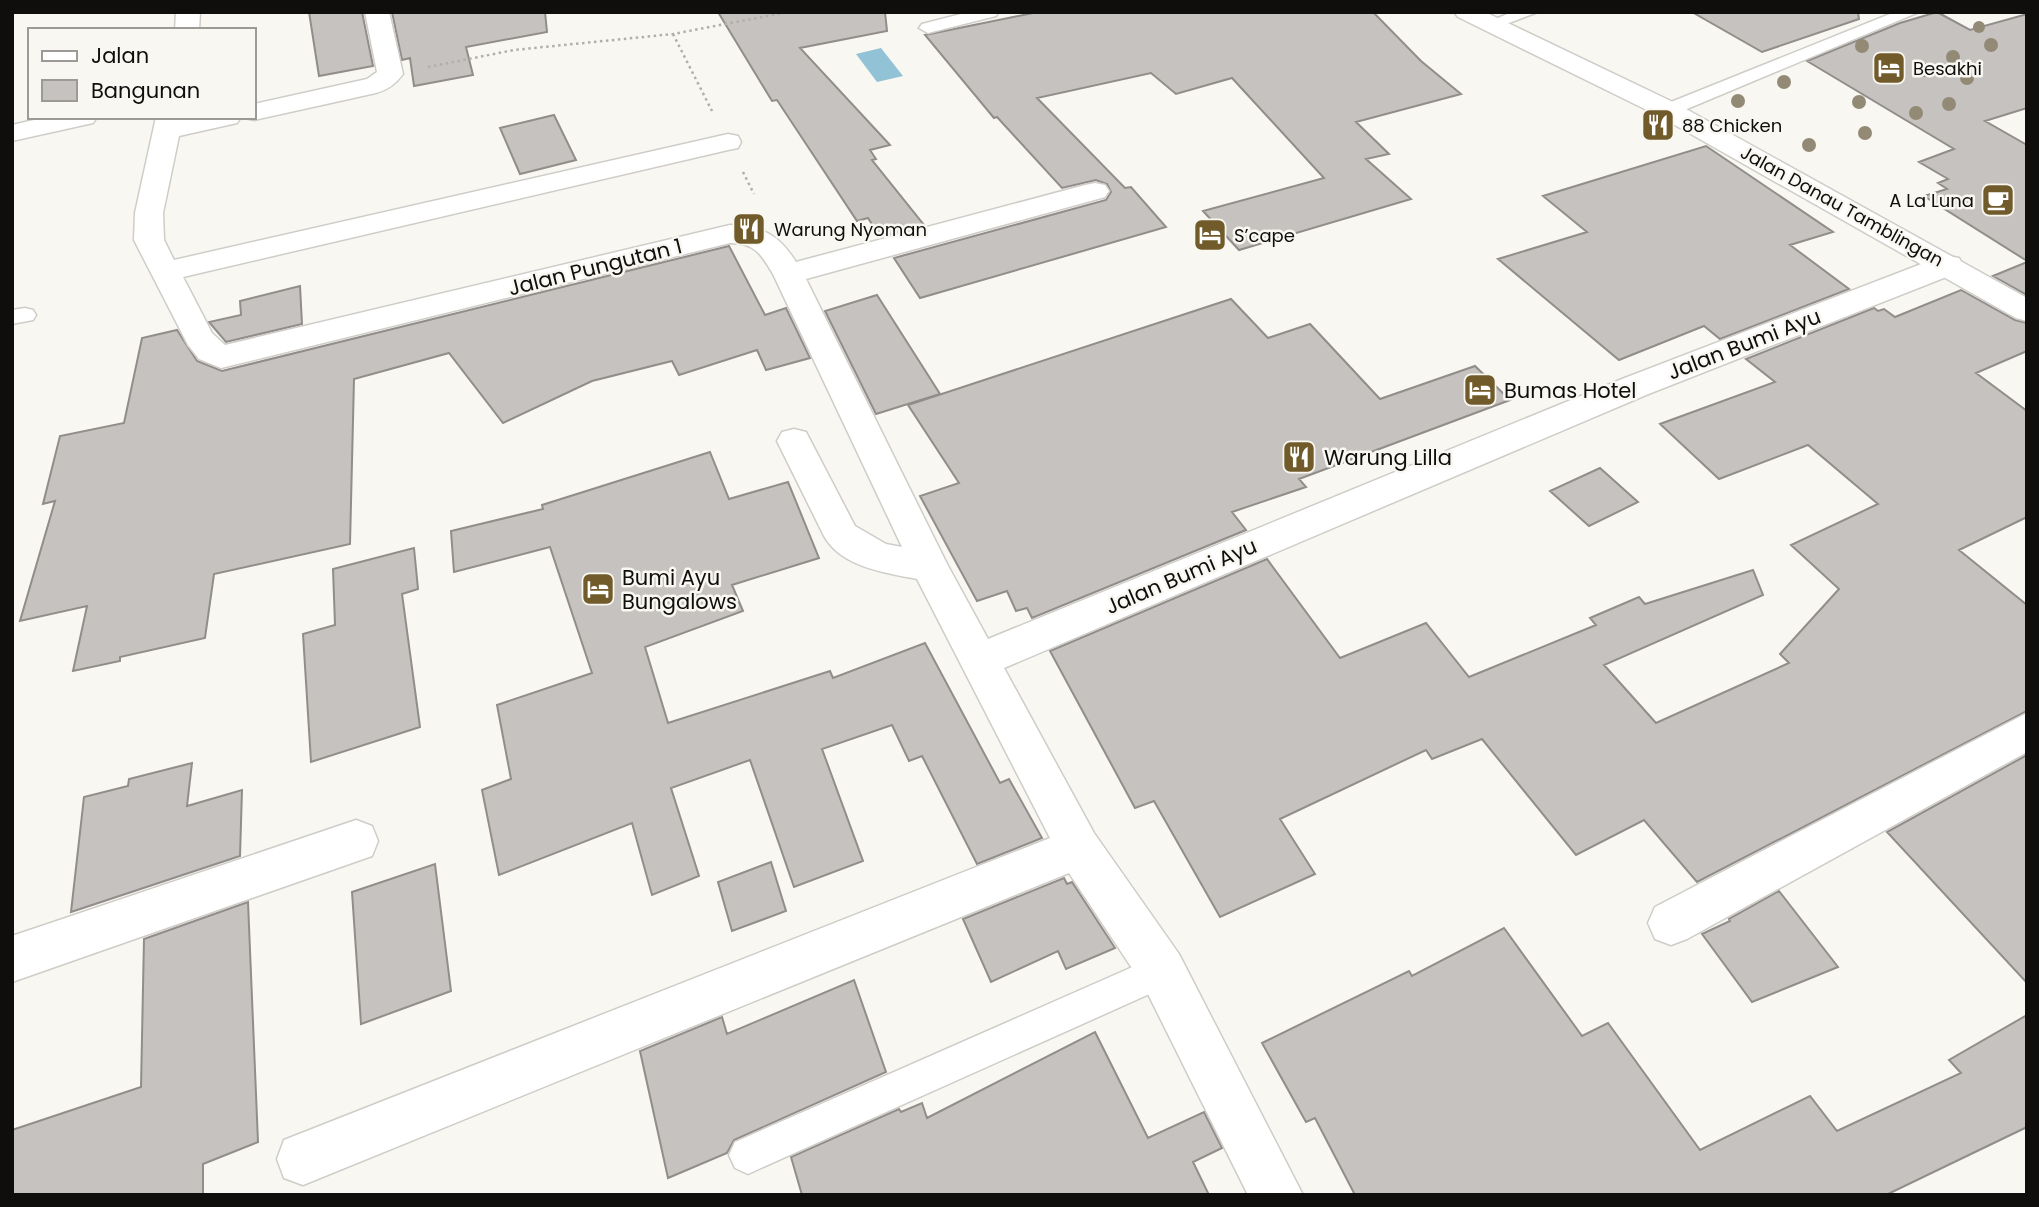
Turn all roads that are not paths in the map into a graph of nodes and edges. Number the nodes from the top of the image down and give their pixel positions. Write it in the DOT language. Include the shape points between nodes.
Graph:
graph roads {
  1 [pos="377,12"];
  2 [pos="989,12"];
  3 [pos="1466,12"];
  4 [pos="1530,12"];
  5 [pos="1911,12"];
  6 [pos="1493,24"];
  7 [pos="928,28"];
  8 [pos="1668,110"];
  9 [pos="256,112"];
  10 [pos="75,119"];
  11 [pos="211,119"];
  12 [pos="168,124"];
  13 [pos="12,133"];
  14 [pos="728,142"];
  15 [pos="1095,191"];
  16 [pos="1948,265"];
  17 [pos="164,272"];
  18 [pos="788,274"];
  19 [pos="2027,311"];
  20 [pos="794,441"];
  21 [pos="930,567"];
  22 [pos="981,660"];
  23 [pos="2027,731"];
  24 [pos="356,841"];
  25 [pos="1078,848"];
  26 [pos="1671,923"];
  27 [pos="12,960"];
  28 [pos="1162,971"];
  29 [pos="748,1155"];
  30 [pos="303,1159"];
  31 [pos="1276,1195"];
  1 -- 9 [label="street" via="390,74 376,85"];
  2 -- 7 [label="lane"];
  3 -- 6 [label="street, Jalan Danau Tamblingan"];
  4 -- 6 [label="lane"];
  5 -- 8 [label="lane"];
  6 -- 8 [label="street, Jalan Danau Tamblingan"];
  8 -- 16 [label="street, Jalan Danau Tamblingan"];
  10 -- 13 [label="street"];
  11 -- 12 [label="street"];
  12 -- 17 [label="street, Jalan Pungutan 1" via="149,214 149,240"];
  14 -- 17 [label="street"];
  15 -- 18 [label="street"];
  16 -- 19 [label="street, Jalan Danau Tamblingan"];
  16 -- 22 [label="street, Jalan Bumi Ayu" via="1634,387"];
  17 -- 18 [label="street, Jalan Pungutan 1" via="199,338 221,357 730,234 754,233 769,243"];
  18 -- 21 [label="street, Jalan Pungutan 1"];
  20 -- 21 [label="street" via="842,536 877,557"];
  21 -- 22 [label="street, Jalan Pungutan 1"];
  22 -- 25 [label="street"];
  23 -- 26 [label="street"];
  24 -- 27 [label="street"];
  25 -- 28 [label="street"];
  25 -- 30 [label="street"];
  28 -- 29 [label="lane"];
  28 -- 31 [label="street"];
}
